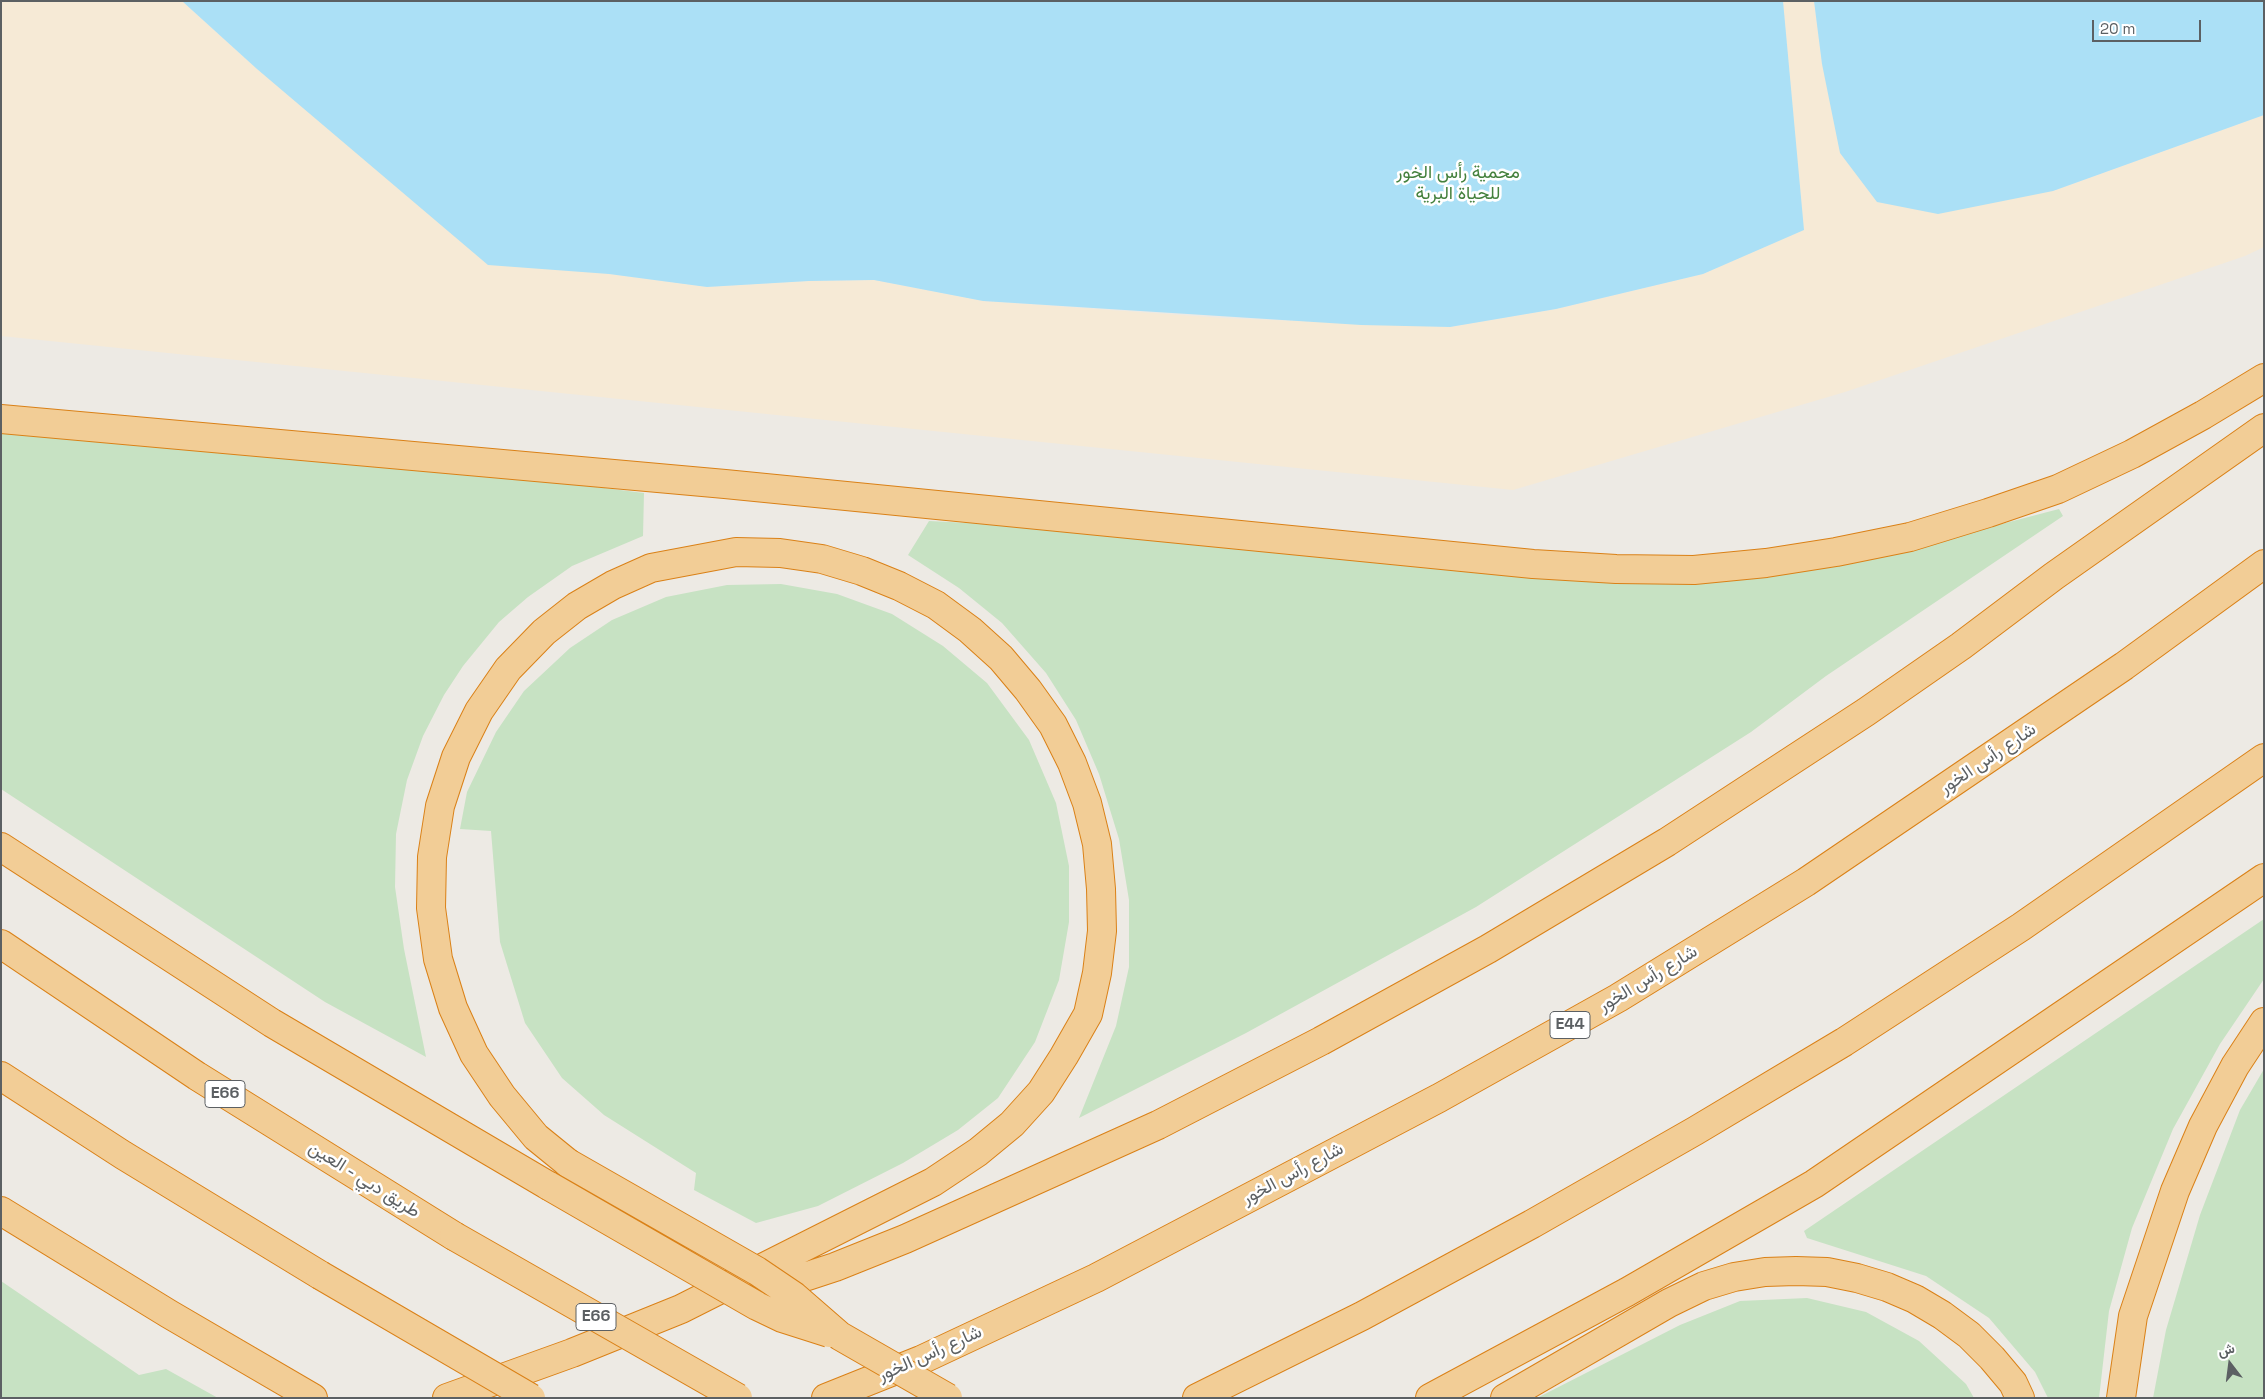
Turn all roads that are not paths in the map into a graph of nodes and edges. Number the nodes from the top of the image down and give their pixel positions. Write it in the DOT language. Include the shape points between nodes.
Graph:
graph roads {
  1 [pos="2264,378"];
  2 [pos="1,419"];
  3 [pos="2264,428"];
  4 [pos="2264,564"];
  5 [pos="2264,758"];
  6 [pos="1,847"];
  7 [pos="2264,878"];
  8 [pos="1,944"];
  9 [pos="2264,1022"];
  10 [pos="1,1076"];
  11 [pos="1,1211"];
  12 [pos="682,1309"];
  13 [pos="840,1336"];
  14 [pos="313,1398"];
  15 [pos="447,1398"];
  16 [pos="531,1398"];
  17 [pos="738,1398"];
  18 [pos="826,1398"];
  19 [pos="948,1398"];
  20 [pos="1197,1398"];
  21 [pos="1430,1398"];
  22 [pos="1505,1398"];
  23 [pos="2020,1398"];
  24 [pos="2121,1398"];
  1 -- 2 [label="highway" via="2132,454 2058,489 1988,513 1910,537 1836,552 1694,570 1533,564 715,483"];
  3 -- 12 [label="highway" via="1866,712 1667,842 1480,953 1321,1041 1158,1125 914,1235 835,1267 759,1292"];
  4 -- 18 [label="highway, شارع رأس الخور / E44" via="2124,666 1822,871 1618,998 1439,1098 1096,1278 921,1360"];
  5 -- 20 [label="highway" via="2021,928 1836,1047 1695,1132 1362,1316"];
  6 -- 13 [label="highway, bridge" via="272,1023 549,1186 757,1306 782,1318"];
  7 -- 21 [label="highway" via="1814,1184 1627,1292"];
  8 -- 17 [label="highway, طريق دبي - العين / E66, bridge" via="197,1076 454,1236"];
  9 -- 24 [label="highway" via="2235,1066 2203,1126 2174,1191 2133,1316"];
  10 -- 16 [label="highway, bridge" via="320,1275"];
  11 -- 14 [label="highway"];
  12 -- 13 [label="highway, bridge" via="933,1182 1012,1124 1041,1092 1088,1014 1099,956 1102,931 1097,844 1087,803 1053,725 1001,658 936,605 862,571 822,559 780,553 736,552 651,568 576,606 544,632 508,669 479,711 456,757 440,806 432,857 431,908 438,958 453,1008 474,1054 502,1096 536,1137 568,1163 757,1271 794,1296"];
  12 -- 15 [label="highway"];
  13 -- 19 [label="highway, bridge"];
  22 -- 23 [label="highway" via="1704,1286 1734,1277 1796,1271 1827,1272 1857,1278 1887,1287 1942,1314 1969,1334 1992,1358 2013,1383"];
}
